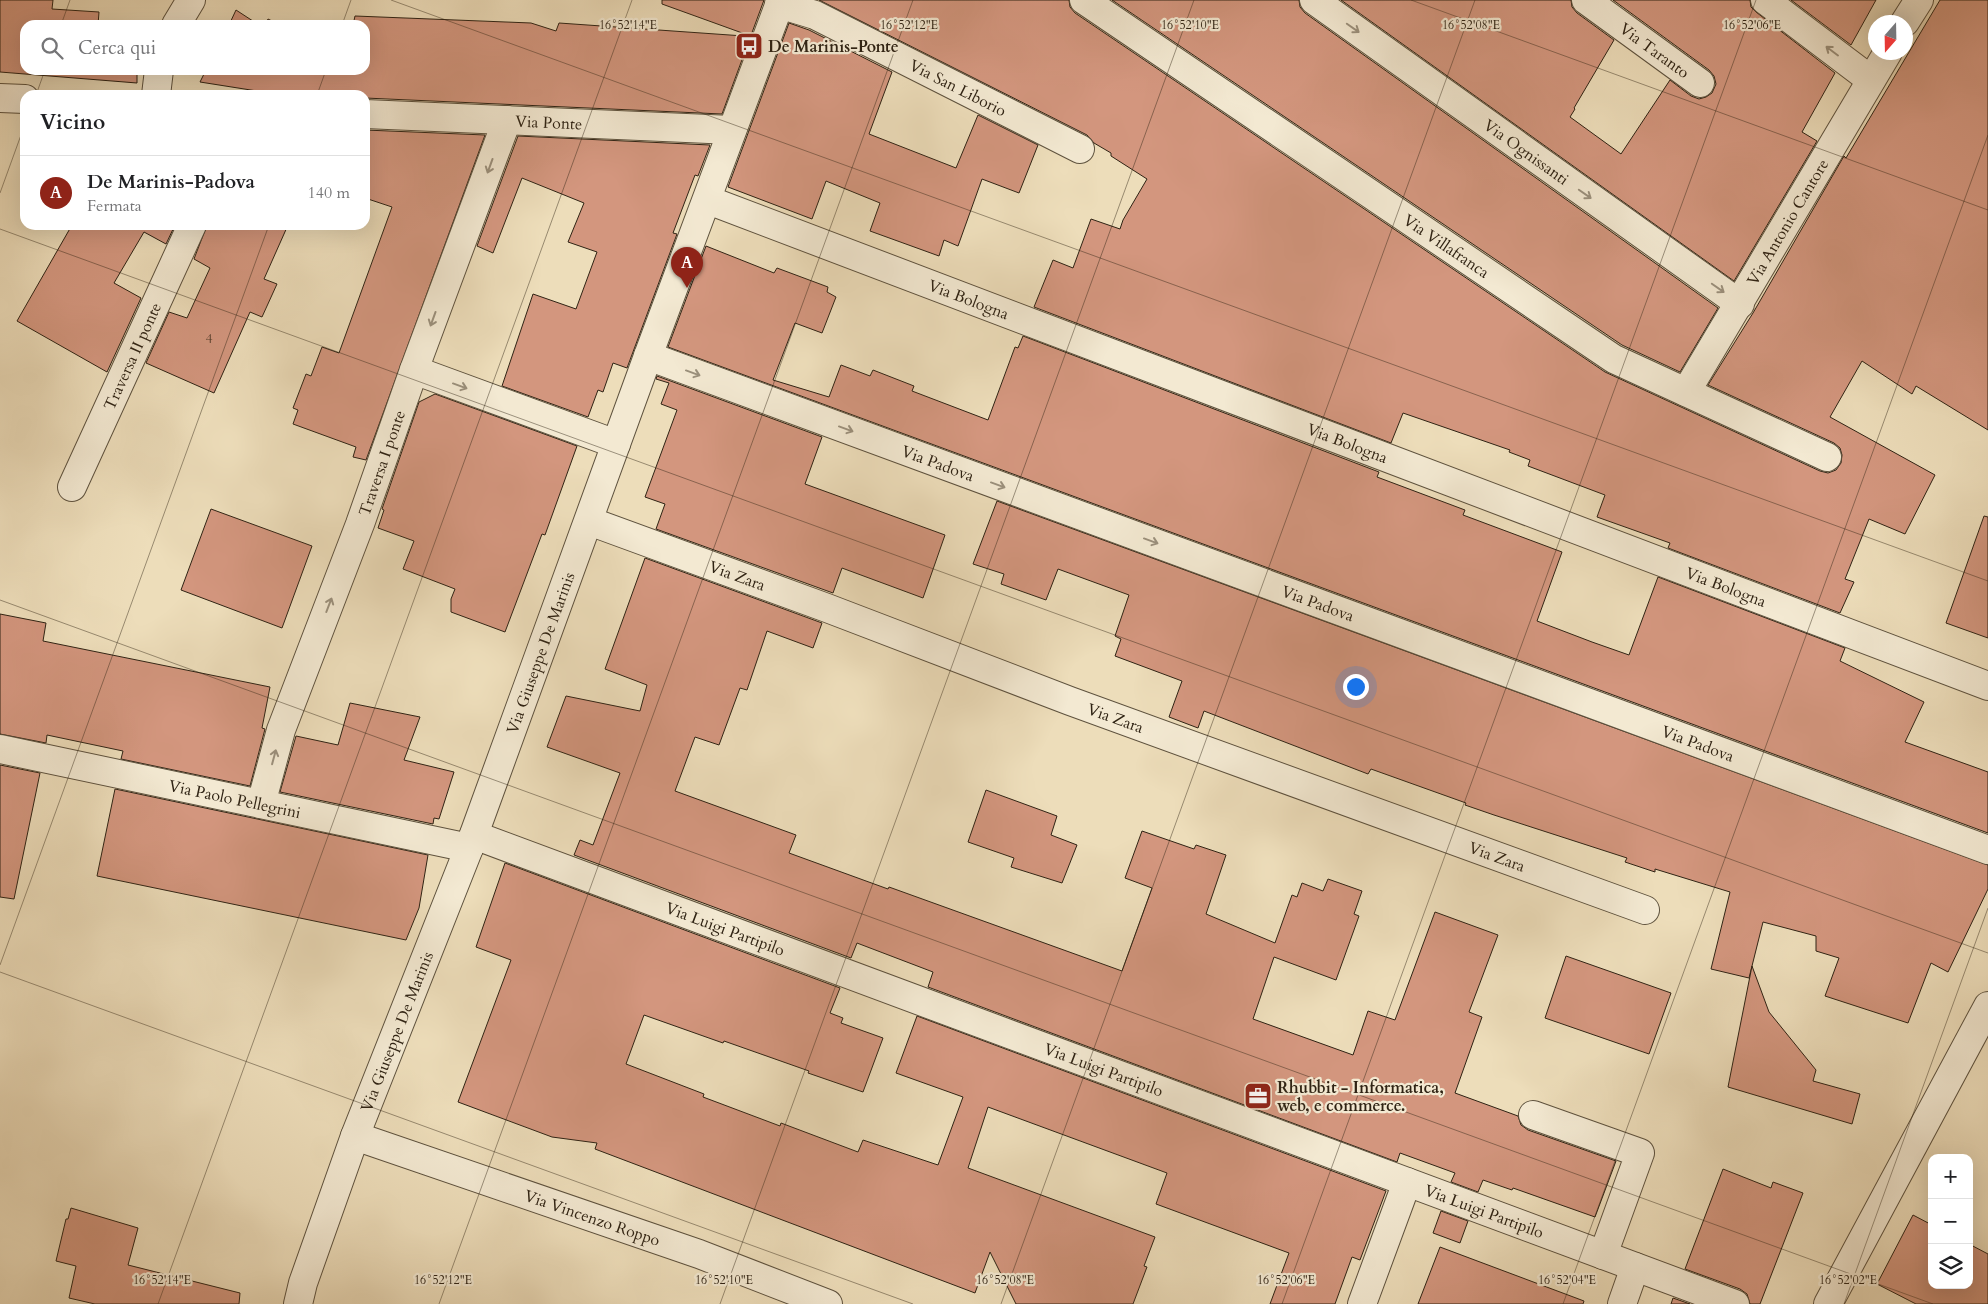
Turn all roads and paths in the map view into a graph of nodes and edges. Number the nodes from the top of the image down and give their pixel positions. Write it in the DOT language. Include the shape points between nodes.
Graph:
graph roads {
  1 [pos="190,0"];
  2 [pos="1084,0"];
  3 [pos="1314,0"];
  4 [pos="1586,0"];
  5 [pos="1765,0"];
  6 [pos="1919,0"];
  7 [pos="780,2"];
  8 [pos="1910,15"];
  9 [pos="179,20"];
  10 [pos="1883,60"];
  11 [pos="158,75"];
  12 [pos="1871,80"];
  13 [pos="1700,83"];
  14 [pos="157,90"];
  15 [pos="0,98"];
  16 [pos="20,99"];
  17 [pos="370,114"];
  18 [pos="507,120"];
  19 [pos="732,130"];
  20 [pos="1080,150"];
  21 [pos="708,200"];
  22 [pos="190,230"];
  23 [pos="1740,304"];
  24 [pos="648,356"];
  25 [pos="414,370"];
  26 [pos="1686,392"];
  27 [pos="616,444"];
  28 [pos="1827,457"];
  29 [pos="72,486"];
  30 [pos="589,521"];
  31 [pos="1988,686"];
  32 [pos="0,749"];
  33 [pos="261,804"];
  34 [pos="472,841"];
  35 [pos="1988,850"];
  36 [pos="1645,910"];
  37 [pos="1988,1006"];
  38 [pos="1533,1114"];
  39 [pos="355,1136"];
  40 [pos="1407,1182"];
  41 [pos="1603,1255"];
  42 [pos="1635,1267"];
  43 [pos="1837,1301"];
  44 [pos="298,1304"];
  45 [pos="828,1304"];
  46 [pos="1362,1304"];
  47 [pos="1622,1304"];
  48 [pos="1735,1304"];
  1 -- 9 [label="street"];
  2 -- 26 [label="street, Via Villafranca" via="1614,359"];
  3 -- 23 [label="street, Via Ognissanti, one-way"];
  4 -- 13 [label="street, Via Taranto"];
  12 -- 5 [label="street, one-way"];
  6 -- 8 [label="street"];
  7 -- 19 [label="street, Via Giuseppe De Marinis"];
  7 -- 20 [label="street, Via San Liborio" via="815,15"];
  10 -- 12 [label="street, Via Antonio Cantore"];
  11 -- 14 [label="street"];
  12 -- 23 [label="street, Via Antonio Cantore"];
  15 -- 16 [label="street"];
  17 -- 18 [label="street, Via Ponte"];
  18 -- 19 [label="street, Via Ponte"];
  18 -- 25 [label="street, Traversa I ponte, one-way"];
  19 -- 21 [label="street, Via Giuseppe De Marinis"];
  21 -- 24 [label="street, Via Giuseppe De Marinis"];
  21 -- 31 [label="street, Via Bologna"];
  22 -- 29 [label="street, Traversa II ponte"];
  23 -- 26 [label="street, Via Antonio Cantore"];
  24 -- 27 [label="street, Via Giuseppe De Marinis"];
  24 -- 35 [label="street, Via Padova, one-way"];
  25 -- 27 [label="street, one-way"];
  33 -- 25 [label="street, Traversa I ponte, one-way" via="281,730 360,524"];
  26 -- 28 [label="street, Via Villafranca"];
  27 -- 30 [label="street, Via Giuseppe De Marinis"];
  30 -- 34 [label="street, Via Giuseppe De Marinis"];
  30 -- 36 [label="street, Via Zara" via="1070,701"];
  32 -- 33 [label="street, Via Paolo Pellegrini"];
  33 -- 34 [label="street, Via Paolo Pellegrini"];
  34 -- 39 [label="street, Via Giuseppe De Marinis"];
  34 -- 40 [label="street, Via Luigi Partipilo"];
  37 -- 43 [label="street"];
  38 -- 41 [label="street" via="1640,1153"];
  39 -- 44 [label="street, Via Giuseppe De Marinis"];
  39 -- 45 [label="street, Via Vincenzo Roppo" via="699,1254"];
  40 -- 41 [label="street, Via Luigi Partipilo"];
  40 -- 46 [label="street"];
  41 -- 42 [label="street, Via Luigi Partipilo"];
  42 -- 47 [label="street"];
  42 -- 48 [label="street, Via Luigi Partipilo"];
}
